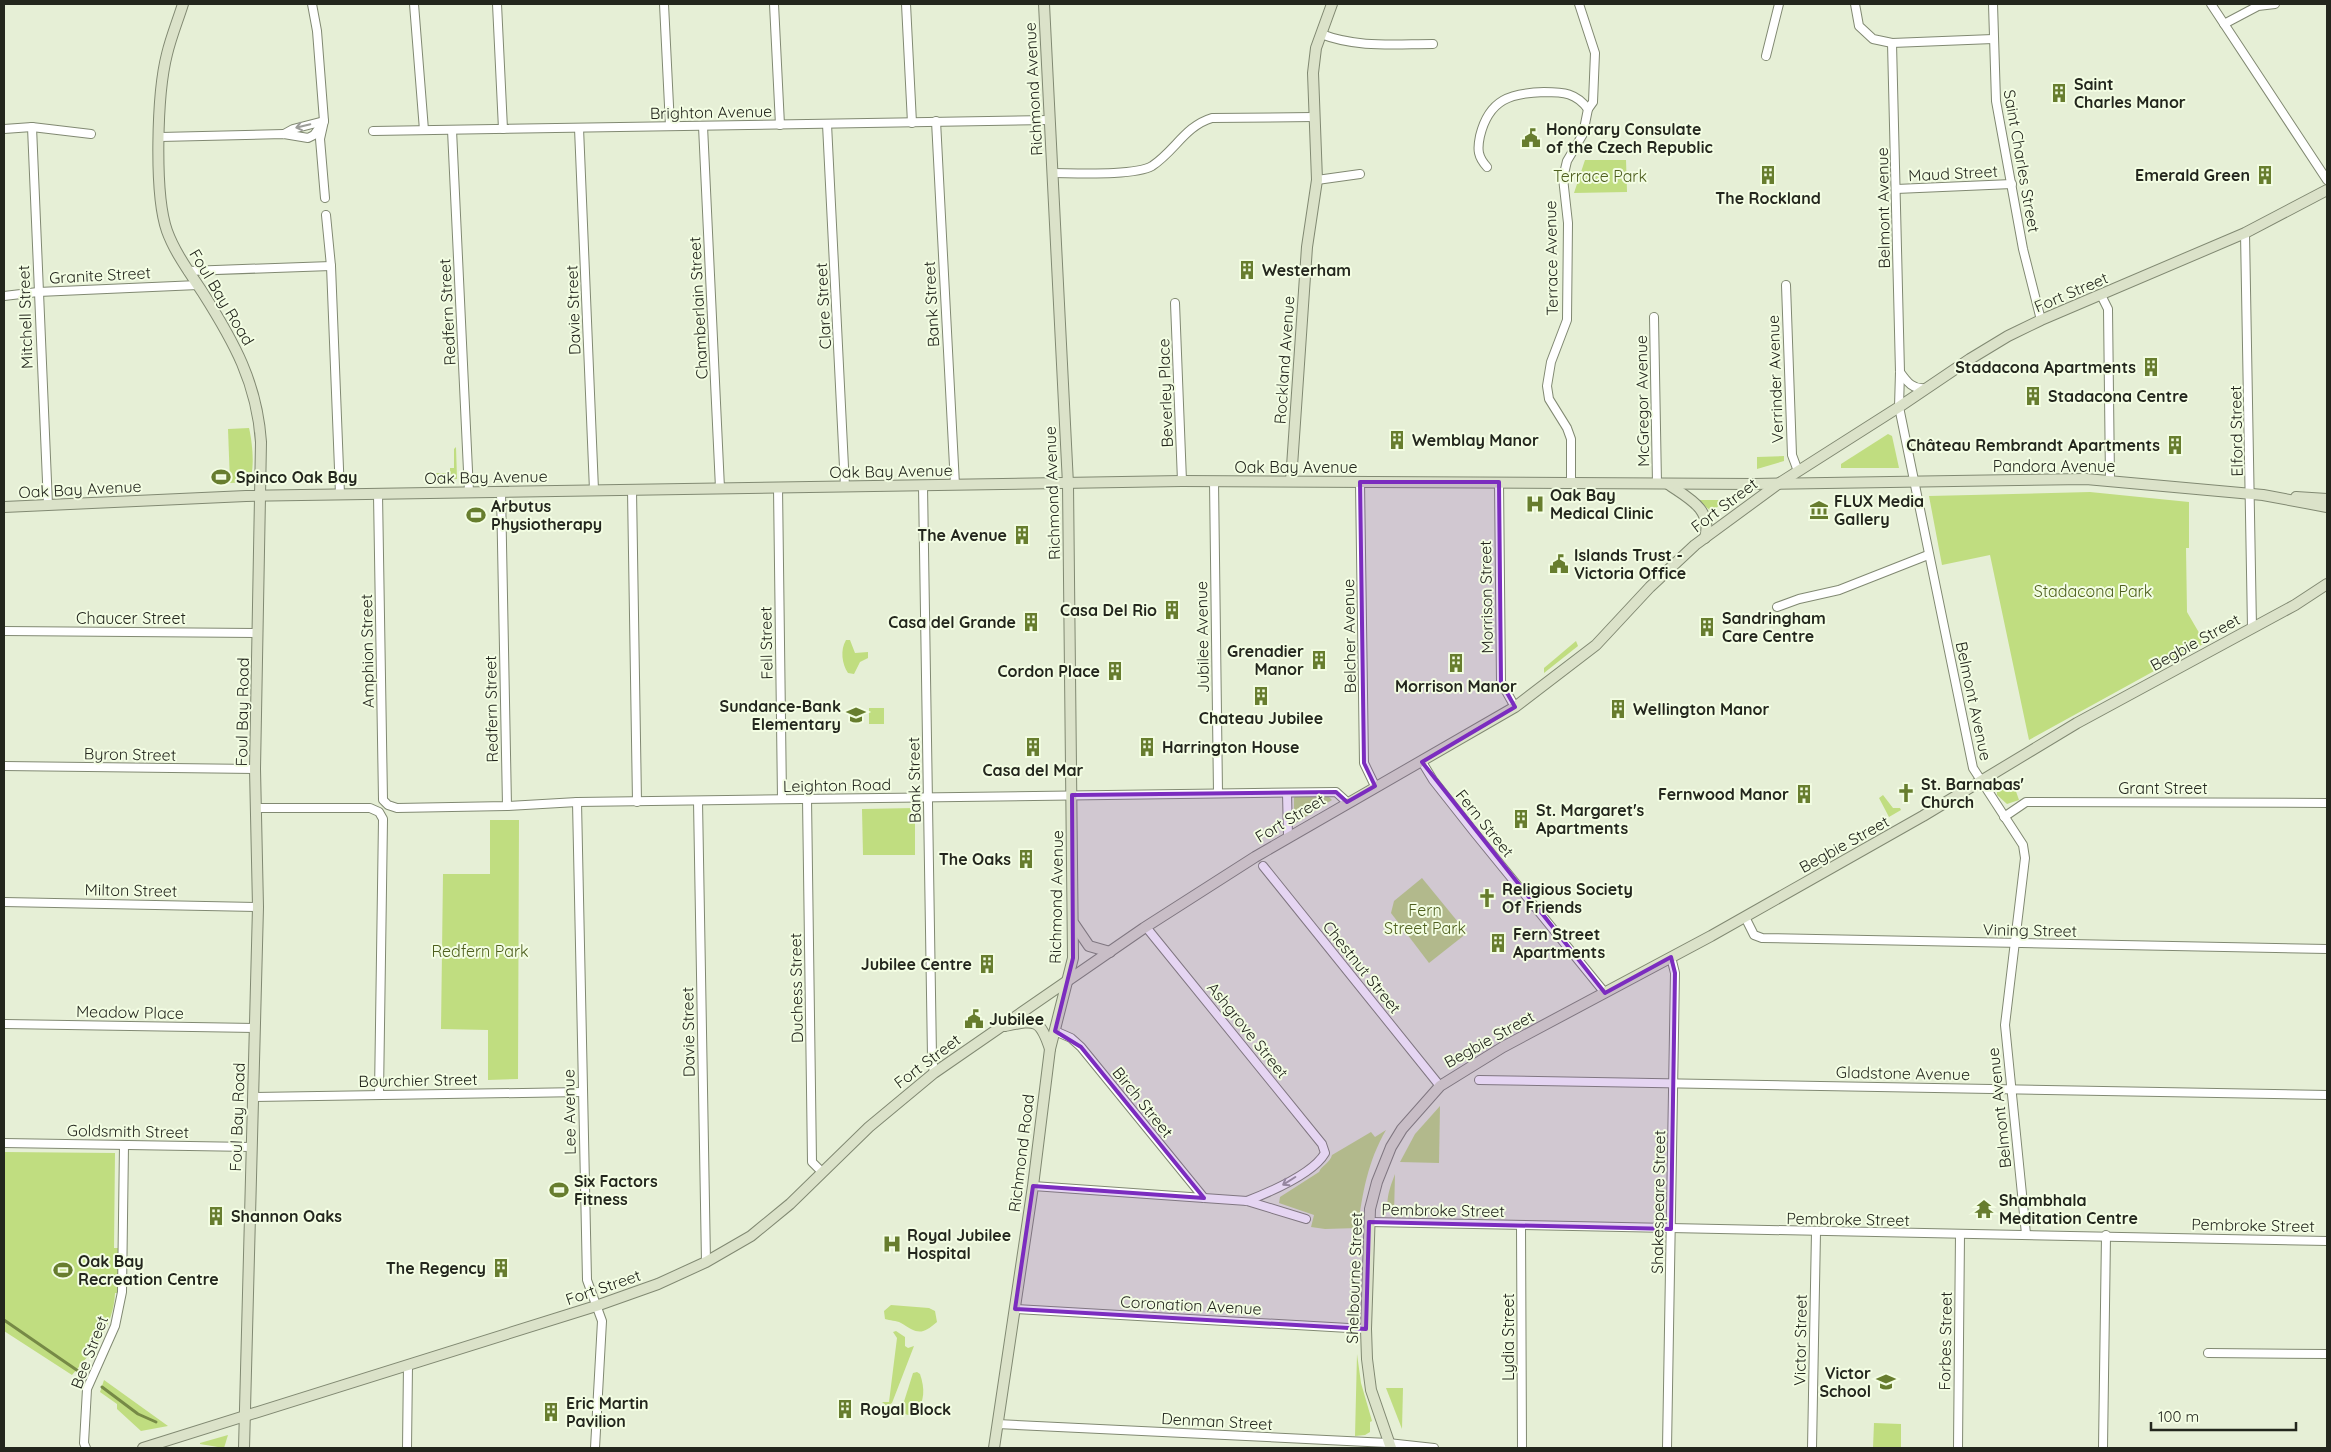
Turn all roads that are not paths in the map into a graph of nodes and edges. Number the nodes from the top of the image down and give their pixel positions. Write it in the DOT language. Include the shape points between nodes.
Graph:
graph roads {
  1 [pos="183,4"];
  2 [pos="312,4"];
  3 [pos="414,4"];
  4 [pos="497,4"];
  5 [pos="664,4"];
  6 [pos="774,4"];
  7 [pos="906,4"];
  8 [pos="1044,4"];
  9 [pos="1332,4"];
  10 [pos="1579,4"];
  11 [pos="1779,4"];
  12 [pos="1856,4"];
  13 [pos="1993,4"];
  14 [pos="2211,4"];
  15 [pos="2275,4"];
  16 [pos="2224,24"];
  17 [pos="1320,34"];
  18 [pos="1993,39"];
  19 [pos="1892,43"];
  20 [pos="1433,44"];
  21 [pos="1766,56"];
  22 [pos="1588,110"];
  23 [pos="1314,117"];
  24 [pos="1049,120"];
  25 [pos="324,121"];
  26 [pos="936,121"];
  27 [pos="912,123"];
  28 [pos="827,124"];
  29 [pos="780,125"];
  30 [pos="670,126"];
  31 [pos="703,126"];
  32 [pos="32,127"];
  33 [pos="4,128"];
  34 [pos="579,128"];
  35 [pos="503,129"];
  36 [pos="424,130"];
  37 [pos="452,130"];
  38 [pos="373,131"];
  39 [pos="91,134"];
  40 [pos="284,134"];
  41 [pos="160,137"];
  42 [pos="1487,167"];
  43 [pos="1052,173"];
  44 [pos="1360,174"];
  45 [pos="1317,180"];
  46 [pos="2327,180"];
  47 [pos="2012,184"];
  48 [pos="1896,189"];
  49 [pos="2327,190"];
  50 [pos="325,198"];
  51 [pos="326,215"];
  52 [pos="2245,233"];
  53 [pos="331,266"];
  54 [pos="188,271"];
  55 [pos="198,285"];
  56 [pos="1786,285"];
  57 [pos="38,292"];
  58 [pos="2101,294"];
  59 [pos="4,296"];
  60 [pos="1175,304"];
  61 [pos="1654,317"];
  62 [pos="2041,320"];
  63 [pos="1900,372"];
  64 [pos="1927,388"];
  65 [pos="1899,407"];
  66 [pos="1798,471"];
  67 [pos="2110,480"];
  68 [pos="1182,481"];
  69 [pos="1214,481"];
  70 [pos="1291,481"];
  71 [pos="1360,482"];
  72 [pos="1499,482"];
  73 [pos="1570,483"];
  74 [pos="1916,483"];
  75 [pos="1068,484"];
  76 [pos="1657,484"];
  77 [pos="1668,484"];
  78 [pos="1778,484"];
  79 [pos="955,485"];
  80 [pos="923,486"];
  81 [pos="778,487"];
  82 [pos="845,487"];
  83 [pos="720,488"];
  84 [pos="594,490"];
  85 [pos="632,490"];
  86 [pos="469,492"];
  87 [pos="500,492"];
  88 [pos="340,494"];
  89 [pos="378,494"];
  90 [pos="2251,494"];
  91 [pos="260,495"];
  92 [pos="2263,495"];
  93 [pos="2327,499"];
  94 [pos="48,505"];
  95 [pos="4,507"];
  96 [pos="2327,507"];
  97 [pos="1705,538"];
  98 [pos="1928,555"];
  99 [pos="2327,584"];
  100 [pos="2327,592"];
  101 [pos="2294,605"];
  102 [pos="1777,607"];
  103 [pos="2252,628"];
  104 [pos="4,631"];
  105 [pos="258,633"];
  106 [pos="1515,707"];
  107 [pos="1422,762"];
  108 [pos="4,766"];
  109 [pos="255,769"];
  110 [pos="1981,781"];
  111 [pos="1375,786"];
  112 [pos="1218,793"];
  113 [pos="1287,793"];
  114 [pos="1072,795"];
  115 [pos="807,798"];
  116 [pos="928,798"];
  117 [pos="782,799"];
  118 [pos="698,801"];
  119 [pos="577,802"];
  120 [pos="637,802"];
  121 [pos="1347,802"];
  122 [pos="2327,802"];
  123 [pos="388,805"];
  124 [pos="507,806"];
  125 [pos="256,808"];
  126 [pos="2004,817"];
  127 [pos="1288,836"];
  128 [pos="1263,866"];
  129 [pos="4,902"];
  130 [pos="258,907"];
  131 [pos="1745,917"];
  132 [pos="1074,923"];
  133 [pos="1146,927"];
  134 [pos="2015,944"];
  135 [pos="2327,949"];
  136 [pos="1110,952"];
  137 [pos="1671,957"];
  138 [pos="1069,982"];
  139 [pos="1605,993"];
  140 [pos="5,1024"];
  141 [pos="999,1027"];
  142 [pos="255,1028"];
  143 [pos="1055,1031"];
  144 [pos="1050,1049"];
  145 [pos="934,1072"];
  146 [pos="1479,1080"];
  147 [pos="1674,1083"];
  148 [pos="1440,1086"];
  149 [pos="2011,1088"];
  150 [pos="582,1092"];
  151 [pos="379,1094"];
  152 [pos="2327,1095"];
  153 [pos="254,1097"];
  154 [pos="1414,1115"];
  155 [pos="4,1143"];
  156 [pos="124,1145"];
  157 [pos="251,1147"];
  158 [pos="822,1172"];
  159 [pos="1033,1186"];
  160 [pos="1204,1198"];
  161 [pos="1247,1201"];
  162 [pos="1306,1219"];
  163 [pos="1368,1222"];
  164 [pos="1522,1225"];
  165 [pos="1671,1229"];
  166 [pos="1816,1232"];
  167 [pos="1960,1234"];
  168 [pos="2026,1234"];
  169 [pos="2106,1236"];
  170 [pos="2327,1241"];
  171 [pos="706,1262"];
  172 [pos="596,1306"];
  173 [pos="1015,1309"];
  174 [pos="1366,1329"];
  175 [pos="2208,1353"];
  176 [pos="2327,1354"];
  177 [pos="408,1365"];
  178 [pos="245,1417"];
  179 [pos="997,1424"];
  180 [pos="1390,1446"];
  181 [pos="86,1448"];
  182 [pos="143,1448"];
  183 [pos="244,1448"];
  184 [pos="406,1448"];
  185 [pos="594,1448"];
  186 [pos="994,1448"];
  187 [pos="1434,1448"];
  188 [pos="1522,1448"];
  189 [pos="1667,1448"];
  190 [pos="1812,1448"];
  191 [pos="1958,1448"];
  192 [pos="2103,1448"];
  1 -- 41 [label="main road, Foul Bay Road" via="167,55"];
  2 -- 25 [label="street"];
  3 -- 36 [label="street"];
  4 -- 35 [label="street"];
  5 -- 30 [label="street"];
  6 -- 29 [label="street"];
  7 -- 27 [label="street"];
  8 -- 24 [label="main road, Richmond Avenue"];
  9 -- 17 [label="main road, Rockland Avenue"];
  10 -- 22 [label="street, Terrace Avenue" via="1595,53 1593,102"];
  11 -- 21 [label="street"];
  12 -- 19 [label="street" via="1860,26 1873,39"];
  13 -- 18 [label="street, Saint Charles Street"];
  14 -- 16 [label="street"];
  15 -- 16 [label="street" via="2258,6"];
  16 -- 46 [label="street"];
  17 -- 20 [label="street" via="1341,42 1363,45"];
  17 -- 23 [label="main road, Rockland Avenue" via="1313,73"];
  18 -- 19 [label="street"];
  18 -- 47 [label="street, Saint Charles Street" via="1996,101"];
  19 -- 48 [label="street, Belmont Avenue"];
  22 -- 42 [label="street" via="1572,94 1514,94 1497,105 1482,129 1479,158"];
  22 -- 73 [label="street, Terrace Avenue" via="1583,134 1567,161 1563,178 1568,223 1567,320 1550,362 1547,386 1549,398 1571,438"];
  23 -- 43 [label="street" via="1212,118 1188,130 1164,158 1150,167 1133,171"];
  23 -- 45 [label="main road, Rockland Avenue"];
  24 -- 26 [label="street, Brighton Avenue"];
  24 -- 43 [label="main road, Richmond Avenue"];
  25 -- 40 [label="street, one-way" via="292,128"];
  25 -- 40 [label="street" via="308,138"];
  25 -- 50 [label="street" via="320,138"];
  26 -- 27 [label="street, Brighton Avenue"];
  26 -- 79 [label="street, Bank Street"];
  27 -- 28 [label="street, Brighton Avenue"];
  28 -- 29 [label="street, Brighton Avenue"];
  28 -- 82 [label="street, Clare Street"];
  29 -- 31 [label="street, Brighton Avenue"];
  30 -- 31 [label="street, Brighton Avenue"];
  30 -- 34 [label="street, Brighton Avenue"];
  31 -- 83 [label="street, Chamberlain Street"];
  32 -- 33 [label="street"];
  32 -- 39 [label="street"];
  32 -- 57 [label="street, Mitchell Street"];
  34 -- 35 [label="street, Brighton Avenue"];
  34 -- 84 [label="street, Davie Street"];
  35 -- 37 [label="street, Brighton Avenue"];
  36 -- 37 [label="street, Brighton Avenue"];
  36 -- 38 [label="street, Brighton Avenue"];
  37 -- 86 [label="street, Redfern Street"];
  40 -- 41 [label="street"];
  41 -- 54 [label="main road, Foul Bay Road" via="159,189 167,231"];
  43 -- 75 [label="main road, Richmond Avenue"];
  44 -- 45 [label="street"];
  45 -- 70 [label="main road, Rockland Avenue" via="1307,247"];
  47 -- 48 [label="street, Maud Street"];
  47 -- 62 [label="street, Saint Charles Street" via="2023,249"];
  48 -- 63 [label="street, Belmont Avenue"];
  49 -- 52 [label="main road, Fort Street"];
  51 -- 53 [label="street"];
  52 -- 58 [label="main road, Fort Street"];
  52 -- 90 [label="street, Elford Street"];
  53 -- 54 [label="street"];
  53 -- 88 [label="street"];
  54 -- 55 [label="main road, Foul Bay Road"];
  55 -- 57 [label="street, Granite Street"];
  55 -- 91 [label="main road, Foul Bay Road" via="238,351 250,380 262,442"];
  56 -- 66 [label="street, Verrinder Avenue" via="1792,456"];
  57 -- 59 [label="street, Granite Street"];
  57 -- 94 [label="street, Mitchell Street"];
  58 -- 62 [label="main road, Fort Street"];
  58 -- 67 [label="street" via="2108,309"];
  60 -- 68 [label="street, Beverley Place"];
  61 -- 76 [label="street, McGregor Avenue"];
  62 -- 64 [label="main road, Fort Street" via="2008,336"];
  63 -- 64 [label="street" via="1912,386"];
  63 -- 65 [label="street, Belmont Avenue"];
  64 -- 65 [label="main road, Fort Street"];
  65 -- 66 [label="main road, Fort Street"];
  65 -- 74 [label="street, Belmont Avenue"];
  66 -- 78 [label="main road, Fort Street"];
  67 -- 74 [label="main road, Pandora Avenue"];
  67 -- 90 [label="main road, Pandora Avenue"];
  68 -- 69 [label="main road, Oak Bay Avenue"];
  68 -- 75 [label="main road, Oak Bay Avenue"];
  69 -- 70 [label="main road, Oak Bay Avenue"];
  69 -- 112 [label="street, Jubilee Avenue"];
  70 -- 71 [label="main road, Oak Bay Avenue"];
  71 -- 72 [label="main road, Oak Bay Avenue"];
  71 -- 111 [label="street, Belcher Avenue" via="1364,762"];
  72 -- 73 [label="main road, Oak Bay Avenue"];
  72 -- 106 [label="street, Morrison Street" via="1501,682"];
  73 -- 76 [label="main road, Oak Bay Avenue"];
  74 -- 78 [label="main road, Pandora Avenue"];
  74 -- 98 [label="street, Belmont Avenue"];
  75 -- 79 [label="main road, Oak Bay Avenue"];
  75 -- 114 [label="main road, Richmond Avenue"];
  76 -- 77 [label="main road, Oak Bay Avenue"];
  77 -- 78 [label="main road, Oak Bay Avenue"];
  77 -- 97 [label="main road" via="1702,509 1708,528"];
  78 -- 97 [label="main road, Fort Street"];
  79 -- 80 [label="main road, Oak Bay Avenue"];
  80 -- 82 [label="main road, Oak Bay Avenue"];
  80 -- 116 [label="street, Bank Street"];
  81 -- 82 [label="main road, Oak Bay Avenue"];
  81 -- 83 [label="main road, Oak Bay Avenue"];
  81 -- 117 [label="street, Fell Street"];
  83 -- 85 [label="main road, Oak Bay Avenue"];
  84 -- 85 [label="main road, Oak Bay Avenue"];
  84 -- 87 [label="main road, Oak Bay Avenue"];
  85 -- 120 [label="street"];
  86 -- 87 [label="main road, Oak Bay Avenue"];
  86 -- 89 [label="main road, Oak Bay Avenue"];
  87 -- 124 [label="street, Redfern Street"];
  88 -- 89 [label="main road, Oak Bay Avenue"];
  88 -- 91 [label="main road, Oak Bay Avenue"];
  89 -- 123 [label="street, Amphion Street" via="383,800"];
  90 -- 92 [label="main road, Pandora Avenue"];
  90 -- 103 [label="street, Elford Street"];
  91 -- 94 [label="main road, Oak Bay Avenue"];
  91 -- 105 [label="main road, Foul Bay Road"];
  92 -- 93 [label="main road"];
  92 -- 96 [label="main road, Pandora Avenue"];
  94 -- 95 [label="main road, Oak Bay Avenue"];
  97 -- 106 [label="main road, Fort Street" via="1650,586 1596,645"];
  98 -- 102 [label="street" via="1839,590"];
  98 -- 110 [label="street, Belmont Avenue" via="1973,768"];
  99 -- 101 [label="main road, Begbie Street"];
  100 -- 101 [label="main road, Begbie Street"];
  101 -- 103 [label="main road, Begbie Street"];
  103 -- 110 [label="main road, Begbie Street" via="2077,723"];
  104 -- 105 [label="street, Chaucer Street"];
  105 -- 109 [label="main road, Foul Bay Road"];
  106 -- 107 [label="main road, Fort Street"];
  107 -- 111 [label="main road, Fort Street"];
  107 -- 139 [label="street, Fern Street" via="1474,832"];
  108 -- 109 [label="street, Byron Street"];
  109 -- 125 [label="main road, Foul Bay Road"];
  110 -- 126 [label="street, Belmont Avenue"];
  110 -- 131 [label="main road, Begbie Street"];
  111 -- 121 [label="main road, Fort Street"];
  112 -- 113 [label="street, Leighton Road"];
  112 -- 114 [label="street, Leighton Road"];
  113 -- 121 [label="street, Leighton Road" via="1336,792"];
  113 -- 127 [label="street"];
  114 -- 116 [label="street, Leighton Road"];
  114 -- 132 [label="main road, Richmond Avenue"];
  115 -- 116 [label="street, Leighton Road"];
  115 -- 117 [label="street, Leighton Road"];
  115 -- 158 [label="street, Duchess Street" via="812,1162"];
  116 -- 145 [label="street, Bank Street"];
  117 -- 118 [label="street, Leighton Road"];
  118 -- 120 [label="street, Leighton Road"];
  118 -- 171 [label="street, Davie Street"];
  119 -- 120 [label="street, Leighton Road"];
  119 -- 124 [label="street, Leighton Road"];
  119 -- 150 [label="street, Lee Avenue"];
  121 -- 127 [label="main road, Fort Street"];
  122 -- 126 [label="street, Grant Street" via="2026,802"];
  123 -- 124 [label="street, Leighton Road" via="397,808"];
  125 -- 130 [label="main road, Foul Bay Road"];
  125 -- 151 [label="street" via="370,808 379,812 383,819"];
  126 -- 134 [label="street, Belmont Avenue" via="2023,845 2025,858"];
  127 -- 133 [label="main road, Fort Street"];
  128 -- 148 [label="street, Chestnut Street"];
  129 -- 130 [label="street, Milton Street"];
  130 -- 142 [label="main road, Foul Bay Road"];
  131 -- 134 [label="street, Vining Street" via="1754,935 1762,938"];
  131 -- 137 [label="main road, Begbie Street"];
  132 -- 136 [label="main road" via="1089,946"];
  132 -- 138 [label="main road, Richmond Avenue"];
  133 -- 136 [label="main road, Fort Street"];
  133 -- 161 [label="street, Ashgrove Street, one-way" via="1322,1144 1325,1153 1320,1162 1274,1191"];
  134 -- 135 [label="street, Vining Street"];
  134 -- 149 [label="street, Belmont Avenue" via="2005,1024"];
  136 -- 138 [label="main road, Fort Street"];
  137 -- 139 [label="main road, Begbie Street"];
  137 -- 147 [label="street, Shakespeare Street" via="1675,973"];
  138 -- 141 [label="main road, Fort Street"];
  138 -- 143 [label="main road, Richmond Road"];
  139 -- 148 [label="main road, Begbie Street" via="1503,1046"];
  140 -- 142 [label="street, Meadow Place"];
  141 -- 144 [label="main road" via="1033,1022 1040,1025"];
  141 -- 145 [label="main road, Fort Street"];
  142 -- 153 [label="main road, Foul Bay Road"];
  143 -- 144 [label="main road, Richmond Road"];
  143 -- 160 [label="street, Birch Street" via="1081,1047"];
  144 -- 159 [label="main road, Richmond Road"];
  145 -- 158 [label="main road, Fort Street"];
  146 -- 147 [label="street, Gladstone Avenue"];
  147 -- 149 [label="street, Gladstone Avenue"];
  147 -- 165 [label="street, Shakespeare Street"];
  148 -- 154 [label="main road, Begbie Street"];
  149 -- 152 [label="street, Gladstone Avenue"];
  149 -- 168 [label="street, Belmont Avenue"];
  150 -- 151 [label="street, Bourchier Street"];
  150 -- 172 [label="street, Lee Avenue" via="587,1280"];
  151 -- 153 [label="street, Bourchier Street"];
  153 -- 157 [label="main road, Foul Bay Road"];
  154 -- 163 [label="main road, Shelbourne Street" via="1391,1147 1377,1182"];
  155 -- 156 [label="street, Goldsmith Street"];
  156 -- 157 [label="street, Goldsmith Street"];
  156 -- 181 [label="street, Bee Street" via="122,1292 114,1326 87,1389"];
  157 -- 178 [label="main road, Foul Bay Road"];
  158 -- 171 [label="main road, Fort Street" via="751,1236"];
  159 -- 160 [label="street"];
  159 -- 173 [label="main road, Richmond Road"];
  160 -- 161 [label="street"];
  161 -- 162 [label="street"];
  163 -- 164 [label="street, Pembroke Street"];
  163 -- 174 [label="main road, Shelbourne Street"];
  164 -- 165 [label="street, Pembroke Street"];
  164 -- 188 [label="street, Lydia Street"];
  165 -- 166 [label="street, Pembroke Street"];
  165 -- 189 [label="street, Shakespeare Street"];
  166 -- 167 [label="street, Pembroke Street"];
  166 -- 190 [label="street, Victor Street"];
  167 -- 168 [label="street, Pembroke Street"];
  167 -- 191 [label="street, Forbes Street"];
  168 -- 169 [label="street, Pembroke Street"];
  169 -- 170 [label="street, Pembroke Street"];
  169 -- 192 [label="street"];
  171 -- 172 [label="main road, Fort Street" via="658,1284"];
  172 -- 177 [label="main road, Fort Street"];
  172 -- 185 [label="street, Lee Avenue" via="602,1321"];
  173 -- 174 [label="street, Coronation Avenue"];
  173 -- 179 [label="main road, Richmond Road"];
  174 -- 180 [label="main road, Shelbourne Street" via="1372,1390"];
  175 -- 176 [label="street"];
  177 -- 178 [label="main road, Fort Street"];
  177 -- 184 [label="street"];
  178 -- 182 [label="main road, Fort Street"];
  178 -- 183 [label="main road, Foul Bay Road"];
  179 -- 180 [label="street, Denman Street"];
  179 -- 186 [label="main road, Richmond Road"];
  180 -- 187 [label="street, Denman Street"];
}
